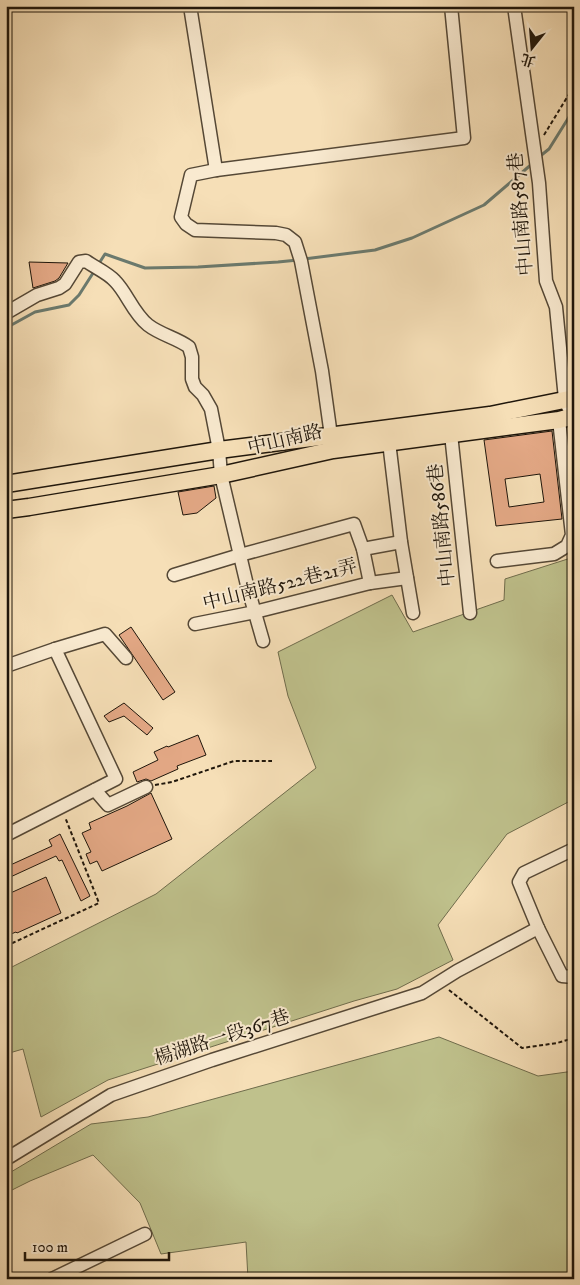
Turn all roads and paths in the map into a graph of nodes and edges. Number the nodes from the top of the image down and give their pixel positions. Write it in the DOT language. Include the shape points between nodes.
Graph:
graph roads {
  1 [pos="190,6"];
  2 [pos="451,6"];
  3 [pos="514,6"];
  4 [pos="574,86"];
  5 [pos="535,150"];
  6 [pos="216,170"];
  7 [pos="6,313"];
  8 [pos="570,398"];
  9 [pos="568,418"];
  10 [pos="451,434"];
  11 [pos="332,442"];
  12 [pos="389,442"];
  13 [pos="219,450"];
  14 [pos="221,475"];
  15 [pos="6,484"];
  16 [pos="6,510"];
  17 [pos="401,542"];
  18 [pos="363,549"];
  19 [pos="240,555"];
  20 [pos="497,561"];
  21 [pos="174,575"];
  22 [pos="407,578"];
  23 [pos="370,583"];
  24 [pos="255,612"];
  25 [pos="412,613"];
  26 [pos="470,613"];
  27 [pos="195,624"];
  28 [pos="263,641"];
  29 [pos="54,649"];
  30 [pos="126,658"];
  31 [pos="6,666"];
  32 [pos="272,761"];
  33 [pos="146,787"];
  34 [pos="95,790"];
  35 [pos="61,807"];
  36 [pos="6,835"];
  37 [pos="574,850"];
  38 [pos="538,928"];
  39 [pos="6,946"];
  40 [pos="574,977"];
  41 [pos="439,982"];
  42 [pos="574,1038"];
  43 [pos="6,1159"];
  44 [pos="145,1234"];
  45 [pos="52,1279"];
  1 -- 6 [label="street"];
  2 -- 6 [label="street" via="464,138"];
  3 -- 5 [label="street, 中山南路587巷"];
  4 -- 5 [label="path"];
  5 -- 8 [label="street, 中山南路587巷" via="546,281 556,307"];
  6 -- 11 [label="street" via="191,175 181,218 195,230 276,233 286,235 294,242 301,261 322,371"];
  7 -- 13 [label="street" via="59,288 79,262 86,261 115,280 147,324 190,347 192,379 211,410"];
  8 -- 9 [label="street, 中山南路587巷"];
  8 -- 11 [label="main road, 中山南路"];
  9 -- 10 [label="main road, 中山南路"];
  9 -- 20 [label="street, 中山南路587巷" via="572,536 567,546 554,554"];
  10 -- 12 [label="main road, 中山南路"];
  10 -- 26 [label="street, 中山南路586巷"];
  11 -- 12 [label="main road, 中山南路"];
  11 -- 13 [label="main road, 中山南路"];
  11 -- 14 [label="main road, 中山南路"];
  12 -- 17 [label="street"];
  13 -- 14 [label="street"];
  13 -- 15 [label="main road, 中山南路"];
  14 -- 16 [label="main road, 中山南路"];
  14 -- 19 [label="street"];
  17 -- 18 [label="street"];
  17 -- 22 [label="street"];
  18 -- 19 [label="street, 中山南路522巷21弄" via="354,524"];
  18 -- 23 [label="street, 中山南路522巷21弄"];
  19 -- 21 [label="street"];
  19 -- 24 [label="street"];
  22 -- 23 [label="street"];
  22 -- 25 [label="street"];
  23 -- 24 [label="street, 中山南路522巷21弄"];
  24 -- 27 [label="street, 中山南路522巷21弄"];
  24 -- 28 [label="street"];
  29 -- 30 [label="street" via="104,634"];
  29 -- 31 [label="street"];
  29 -- 34 [label="street" via="116,779"];
  32 -- 33 [label="path" via="234,761 172,782"];
  33 -- 34 [label="street" via="108,805"];
  34 -- 35 [label="street"];
  35 -- 36 [label="street"];
  35 -- 39 [label="path" via="100,903"];
  37 -- 38 [label="street" via="524,873 520,882"];
  38 -- 40 [label="street" via="562,976"];
  38 -- 41 [label="street, 楊湖路一段367巷"];
  41 -- 42 [label="path" via="522,1048"];
  41 -- 43 [label="street, 楊湖路一段367巷" via="422,993 111,1095"];
  44 -- 45 [label="street"];
}
